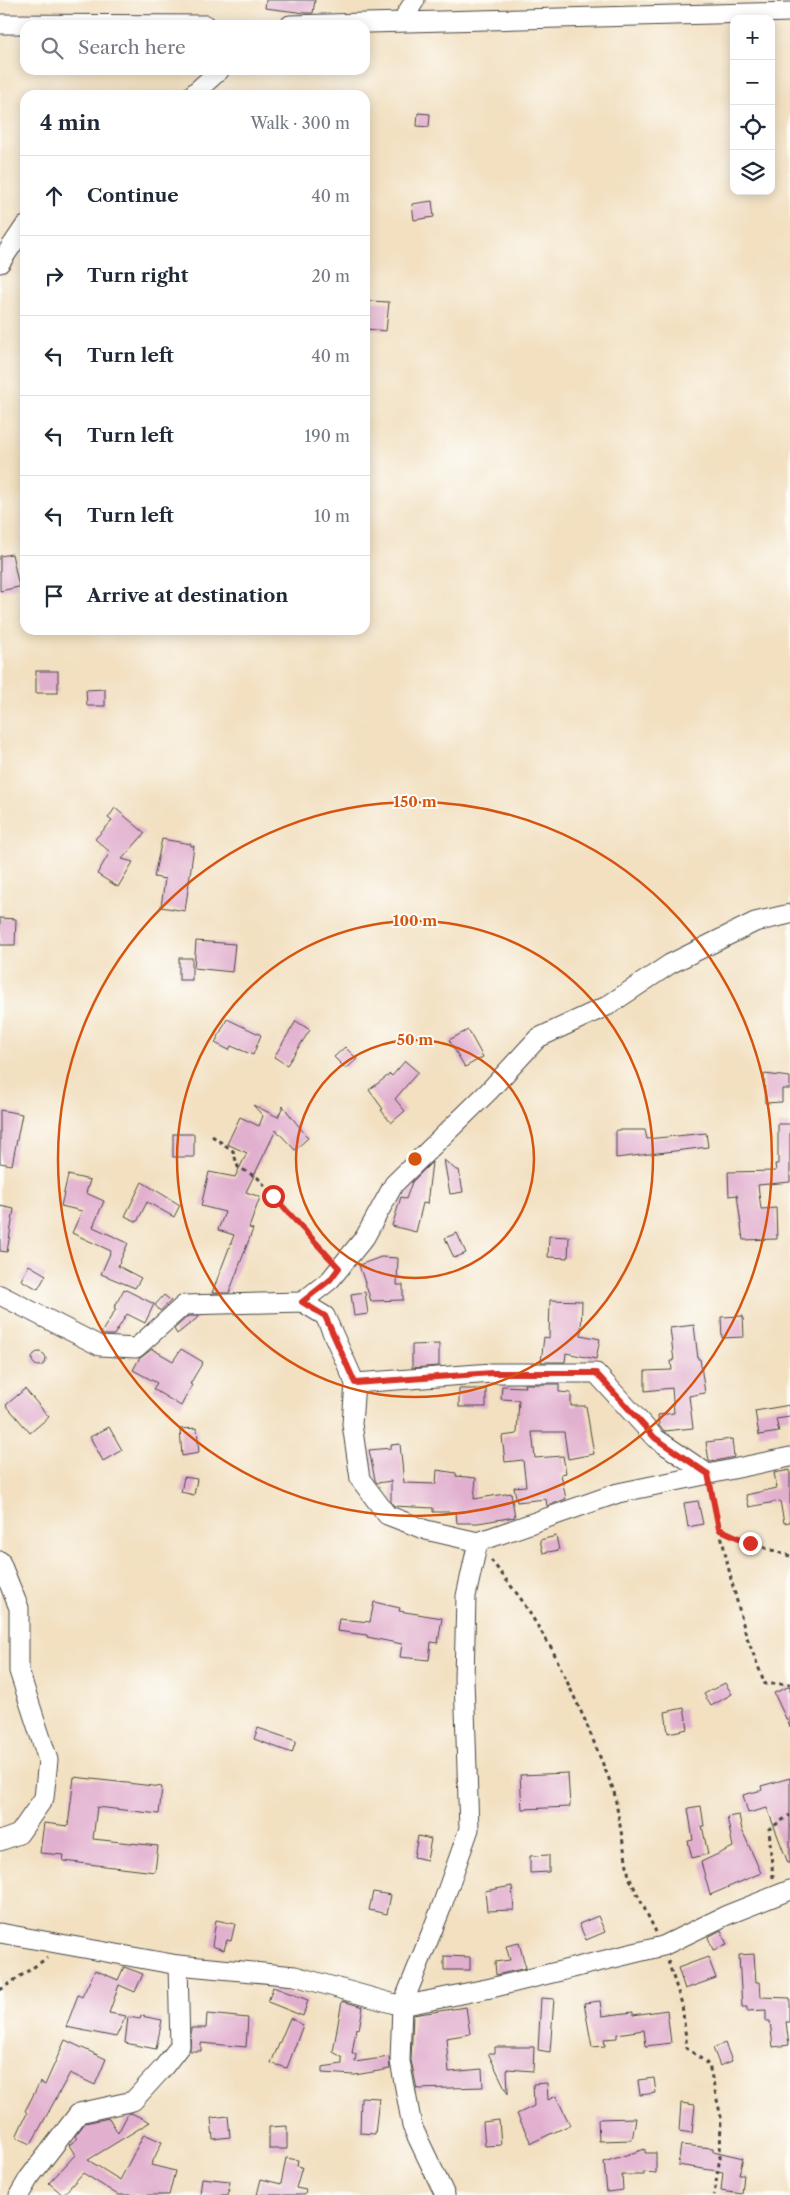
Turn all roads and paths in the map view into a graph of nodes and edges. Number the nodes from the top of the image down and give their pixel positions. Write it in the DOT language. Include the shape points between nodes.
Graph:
graph roads {
  1 [pos="415,0"];
  2 [pos="790,12"];
  3 [pos="402,21"];
  4 [pos="370,22"];
  5 [pos="0,24"];
  6 [pos="20,24"];
  7 [pos="214,75"];
  8 [pos="198,90"];
  9 [pos="20,233"];
  10 [pos="0,263"];
  11 [pos="790,914"];
  12 [pos="212,1136"];
  13 [pos="339,1268"];
  14 [pos="0,1296"];
  15 [pos="302,1302"];
  16 [pos="355,1383"];
  17 [pos="790,1457"];
  18 [pos="708,1474"];
  19 [pos="719,1529"];
  20 [pos="478,1542"];
  21 [pos="790,1556"];
  22 [pos="0,1561"];
  23 [pos="790,1684"];
  24 [pos="790,1815"];
  25 [pos="0,1841"];
  26 [pos="781,1893"];
  27 [pos="0,1933"];
  28 [pos="65,1945"];
  29 [pos="663,1946"];
  30 [pos="178,1965"];
  31 [pos="0,1990"];
  32 [pos="402,2006"];
  33 [pos="19,2195"];
  34 [pos="445,2195"];
  35 [pos="714,2195"];
  1 -- 3 [label="street"];
  2 -- 3 [label="street"];
  3 -- 4 [label="street"];
  5 -- 6 [label="street"];
  7 -- 8 [label="street"];
  9 -- 10 [label="street"];
  11 -- 13 [label="street" via="755,922 670,964 607,1006 538,1038 489,1092 394,1184 365,1237"];
  12 -- 13 [label="path" via="233,1151 238,1167 258,1178"];
  13 -- 15 [label="street" via="330,1280"];
  14 -- 15 [label="street" via="100,1346 136,1348 184,1305"];
  15 -- 16 [label="street" via="325,1316"];
  16 -- 18 [label="street" via="492,1373 596,1373 655,1438"];
  16 -- 20 [label="street" via="352,1424 360,1479 387,1514 426,1530"];
  17 -- 18 [label="street"];
  18 -- 19 [label="path"];
  18 -- 20 [label="street" via="618,1493"];
  19 -- 21 [label="path"];
  19 -- 23 [label="path" via="746,1635 765,1684"];
  20 -- 29 [label="path" via="521,1599 552,1649 584,1718 614,1790 629,1878"];
  20 -- 32 [label="street" via="466,1596 465,1624 469,1829"];
  22 -- 25 [label="street" via="19,1608 20,1672 48,1760 44,1798 19,1834"];
  24 -- 26 [label="path" via="769,1829"];
  26 -- 29 [label="street"];
  27 -- 28 [label="street"];
  28 -- 30 [label="street"];
  28 -- 31 [label="path"];
  29 -- 32 [label="street"];
  29 -- 35 [label="path" via="682,2004 687,2048 709,2065 721,2117 720,2157"];
  30 -- 32 [label="street" via="294,1976"];
  30 -- 33 [label="street" via="180,2046 133,2101 79,2113"];
  32 -- 34 [label="street" via="400,2061 412,2126"];
}
